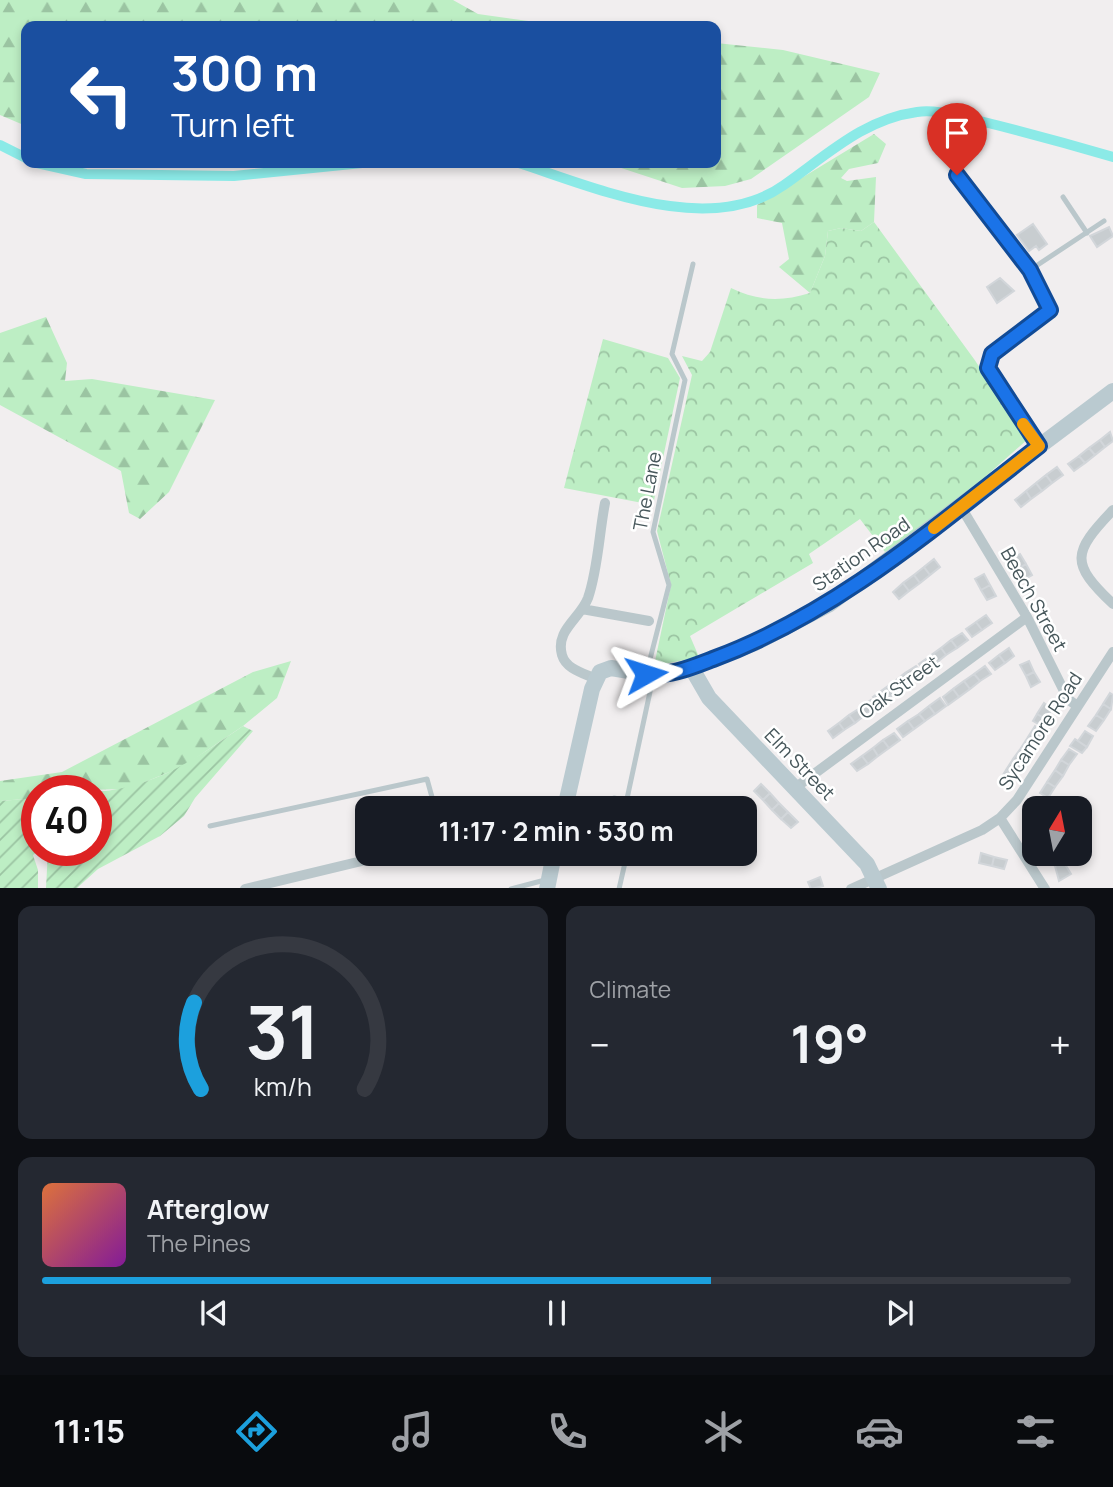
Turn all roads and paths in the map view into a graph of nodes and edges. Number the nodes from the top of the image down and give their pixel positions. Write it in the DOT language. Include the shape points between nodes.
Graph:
graph roads {
  1 [pos="957,175"];
  2 [pos="1063,197"];
  3 [pos="1104,221"];
  4 [pos="1087,233"];
  5 [pos="693,264"];
  6 [pos="1030,270"];
  7 [pos="1113,391"];
  8 [pos="1039,446"];
  9 [pos="605,503"];
  10 [pos="961,507"];
  11 [pos="1113,510"];
  12 [pos="587,531"];
  13 [pos="599,534"];
  14 [pos="1113,604"];
  15 [pos="582,609"];
  16 [pos="1027,617"];
  17 [pos="649,621"];
  18 [pos="1113,652"];
  19 [pos="691,667"];
  20 [pos="650,674"];
  21 [pos="598,675"];
  22 [pos="1077,706"];
  23 [pos="794,788"];
  24 [pos="432,796"];
  25 [pos="568,796"];
  26 [pos="628,796"];
  27 [pos="1000,818"];
  28 [pos="210,826"];
  29 [pos="355,862"];
  30 [pos="552,866"];
  31 [pos="624,866"];
  32 [pos="877,883"];
  33 [pos="548,884"];
  34 [pos="245,888"];
  35 [pos="511,888"];
  36 [pos="619,888"];
  37 [pos="851,888"];
  38 [pos="1045,888"];
  1 -- 6 [label="lane"];
  2 -- 4 [label="lane"];
  3 -- 4 [label="lane"];
  4 -- 6 [label="lane"];
  5 -- 20 [label="lane, The Lane" via="672,355 685,380 653,532 669,585"];
  6 -- 8 [label="lane" via="1050,310 992,354 988,368"];
  7 -- 8 [label="street, Station Road"];
  8 -- 10 [label="street, Station Road"];
  9 -- 13 [label="street"];
  10 -- 16 [label="street, Beech Street"];
  10 -- 19 [label="street, Station Road" via="828,605 755,643"];
  11 -- 14 [label="street" via="1090,534 1081,559 1088,580"];
  12 -- 13 [label="street"];
  13 -- 15 [label="street"];
  15 -- 17 [label="street"];
  15 -- 21 [label="street" via="563,633 561,653 572,669"];
  16 -- 22 [label="street, Beech Street" via="1068,699"];
  16 -- 23 [label="street, Oak Street"];
  18 -- 22 [label="street, Sycamore Road"];
  19 -- 20 [label="street, Station Road"];
  19 -- 23 [label="street, Elm Street" via="709,698"];
  20 -- 21 [label="street, Station Road" via="611,668"];
  20 -- 26 [label="lane, The Lane"];
  21 -- 25 [label="street"];
  22 -- 27 [label="street, Sycamore Road" via="1017,800"];
  23 -- 32 [label="street, Elm Street" via="861,858"];
  24 -- 28 [label="lane" via="427,779"];
  27 -- 32 [label="street, Sycamore Road"];
  27 -- 38 [label="street"];
  29 -- 34 [label="street"];
  30 -- 33 [label="street"];
  31 -- 36 [label="lane"];
  32 -- 37 [label="street, Sycamore Road"];
  33 -- 35 [label="lane"];
}
